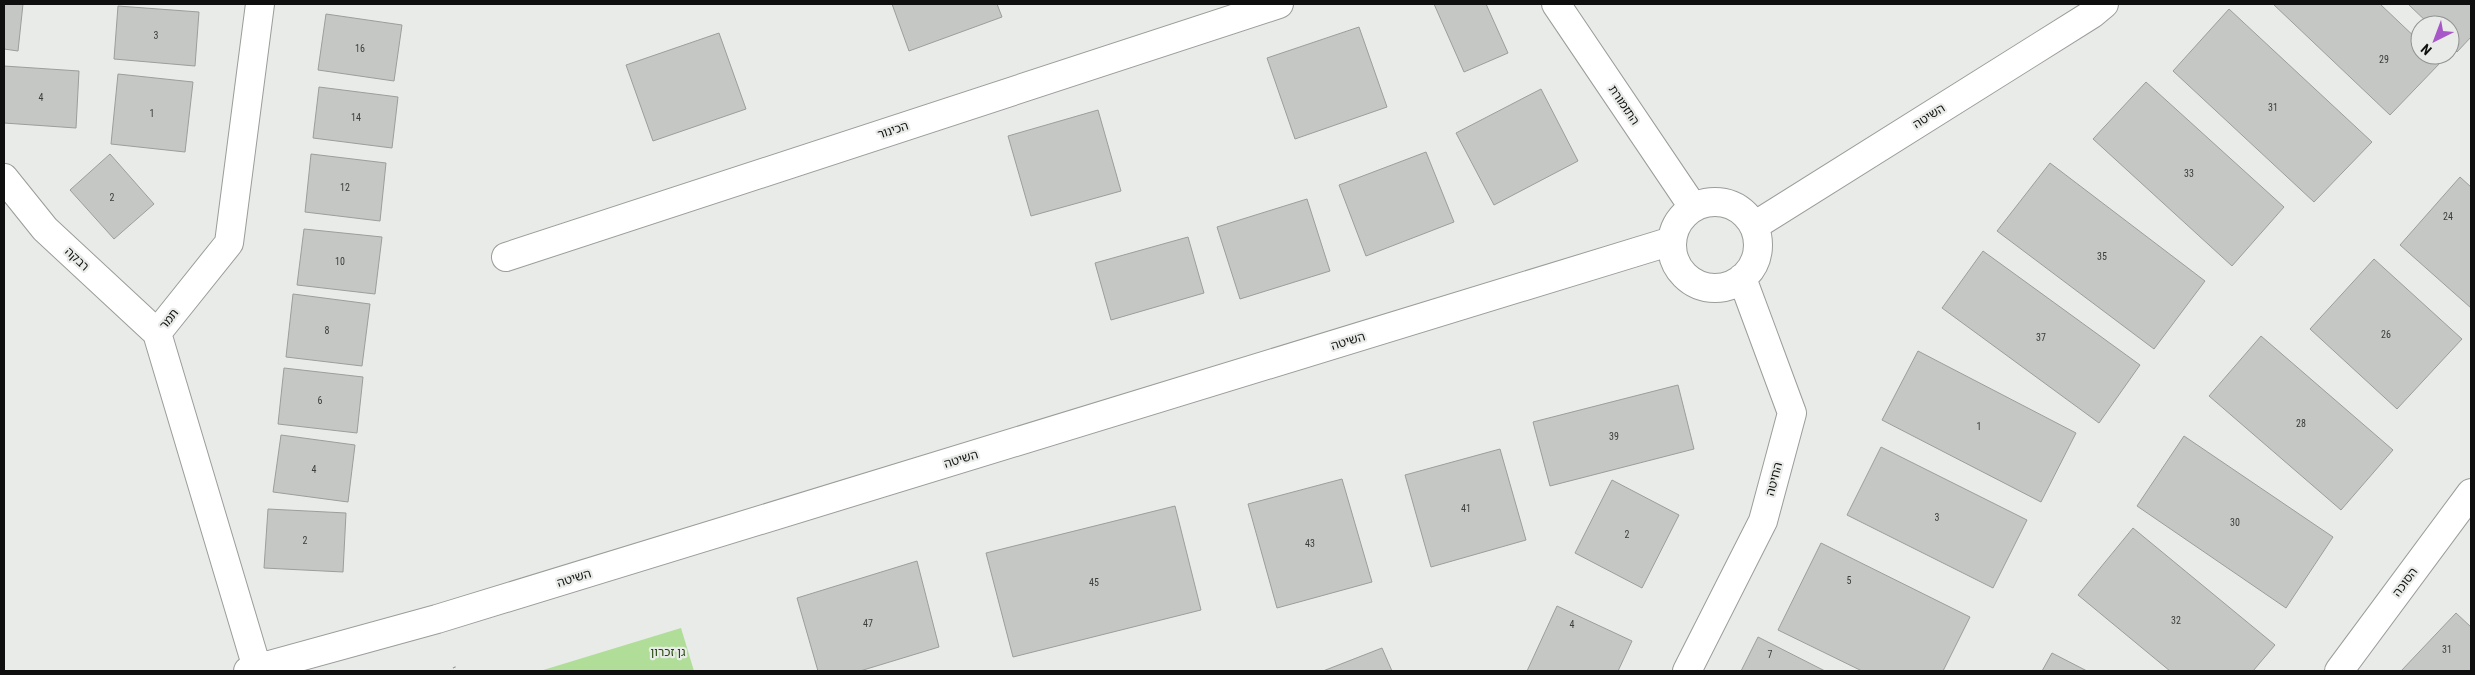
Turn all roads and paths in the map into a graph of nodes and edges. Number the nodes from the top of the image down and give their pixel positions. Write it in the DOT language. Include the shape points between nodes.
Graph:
graph roads {
  1 [pos="260,4"];
  2 [pos="1279,4"];
  3 [pos="1556,4"];
  4 [pos="2097,7"];
  5 [pos="4,178"];
  6 [pos="1693,207"];
  7 [pos="1754,226"];
  8 [pos="1672,241"];
  9 [pos="506,257"];
  10 [pos="1742,278"];
  11 [pos="157,333"];
  12 [pos="2471,493"];
  13 [pos="253,670"];
  14 [pos="1687,671"];
  15 [pos="2339,671"];
  1 -- 11 [label="street, תמר" via="229,243"];
  2 -- 9 [label="street, הכינור"];
  3 -- 6 [label="street, התזמורת"];
  4 -- 7 [label="street, השיטה"];
  5 -- 11 [label="street, רבקה" via="46,230"];
  6 -- 7 [label="street" via="1706,202 1734,206"];
  6 -- 8 [label="street" via="1682,216"];
  7 -- 10 [label="street" via="1758,239 1756,254 1752,267"];
  8 -- 10 [label="street" via="1679,269 1689,279 1716,288"];
  8 -- 13 [label="street, השיטה" via="437,619"];
  10 -- 14 [label="street, החיטה" via="1792,413 1763,520"];
  11 -- 13 [label="street, תמר"];
  12 -- 15 [label="street, הסוכה"];
}
